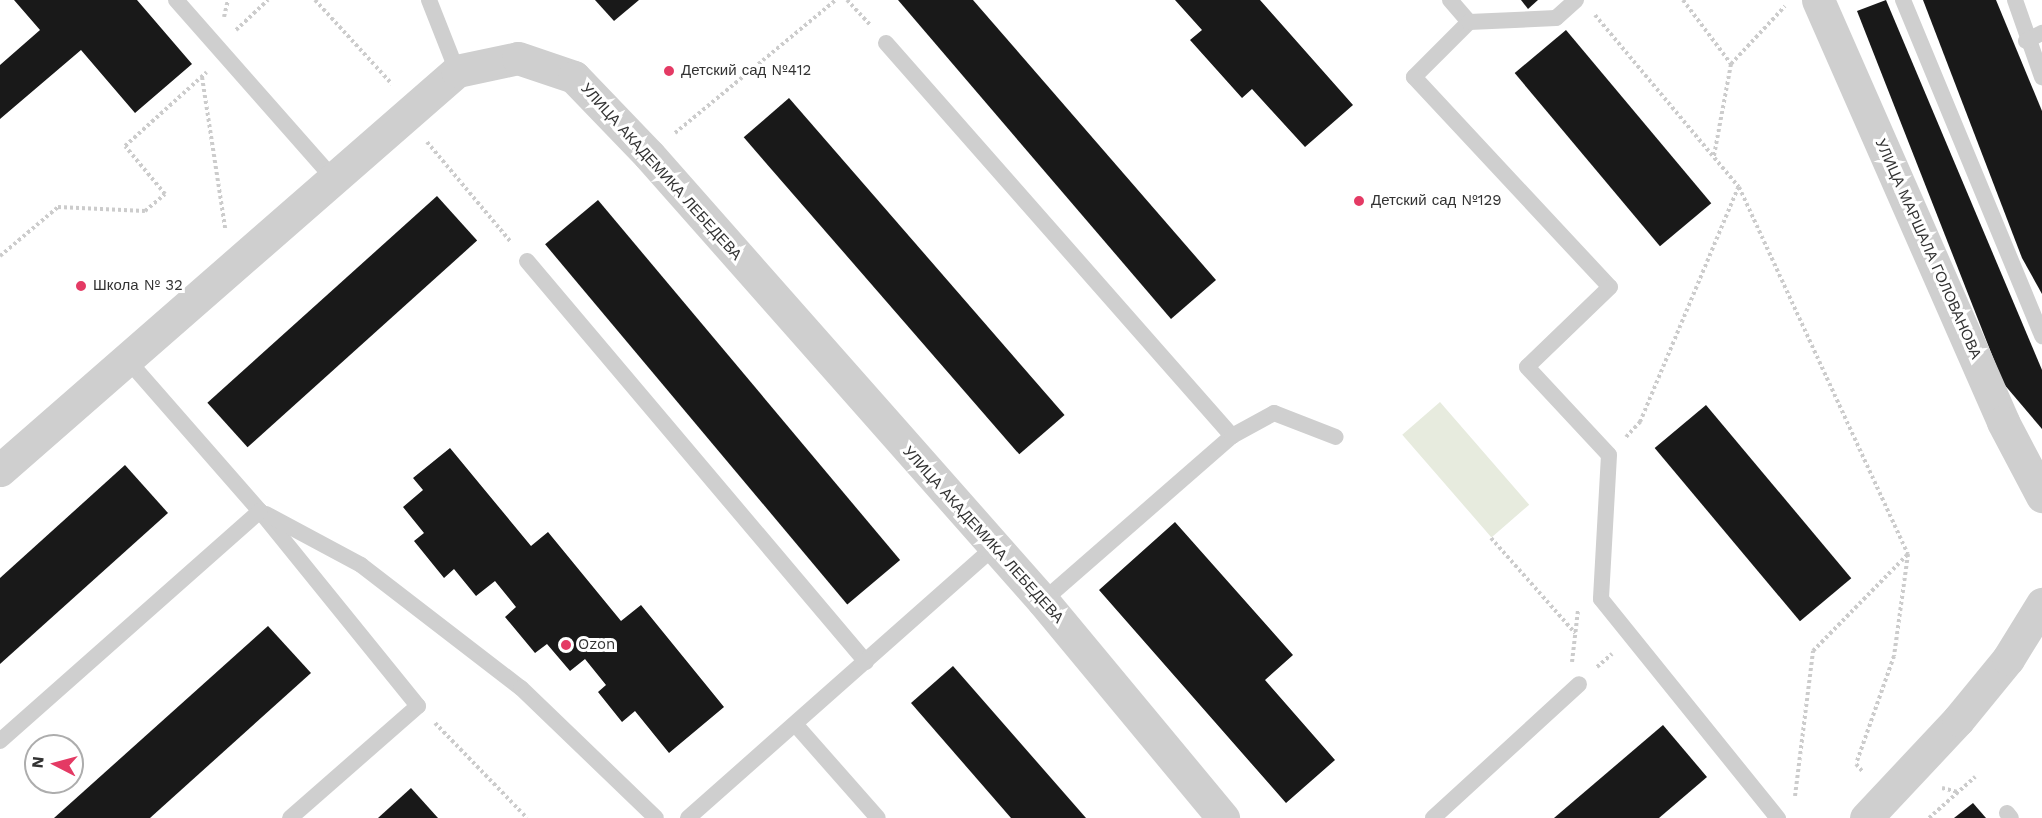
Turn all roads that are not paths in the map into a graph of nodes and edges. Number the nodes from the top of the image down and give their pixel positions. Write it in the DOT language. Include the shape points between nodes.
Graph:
graph roads {
  1 [pos="176,0"];
  2 [pos="429,0"];
  3 [pos="1450,0"];
  4 [pos="1818,0"];
  5 [pos="1903,0"];
  6 [pos="2014,0"];
  7 [pos="1583,4"];
  8 [pos="1469,22"];
  9 [pos="2042,33"];
  10 [pos="2025,41"];
  11 [pos="886,43"];
  12 [pos="457,71"];
  13 [pos="2042,77"];
  14 [pos="331,176"];
  15 [pos="527,261"];
  16 [pos="2042,336"];
  17 [pos="125,357"];
  18 [pos="1232,436"];
  19 [pos="1336,437"];
  20 [pos="0,470"];
  21 [pos="2042,496"];
  22 [pos="260,511"];
  23 [pos="993,548"];
  24 [pos="1043,601"];
  25 [pos="2042,604"];
  26 [pos="2042,654"];
  27 [pos="2008,658"];
  28 [pos="866,662"];
  29 [pos="1579,684"];
  30 [pos="795,724"];
  31 [pos="0,741"];
  32 [pos="1875,808"];
  33 [pos="290,818"];
  34 [pos="656,818"];
  35 [pos="688,818"];
  36 [pos="878,818"];
  37 [pos="1223,818"];
  38 [pos="1433,818"];
  39 [pos="1778,818"];
  1 -- 14 [label="lane"];
  2 -- 12 [label="lane"];
  3 -- 8 [label="lane"];
  4 -- 21 [label="street, УЛИЦА МАРШАЛА ГОЛОВАНОВА" via="2003,422"];
  5 -- 16 [label="lane"];
  6 -- 10 [label="lane"];
  7 -- 8 [label="lane" via="1556,18"];
  8 -- 39 [label="lane" via="1414,77 1610,287 1527,367 1609,455 1601,599"];
  9 -- 10 [label="lane"];
  10 -- 13 [label="lane"];
  11 -- 18 [label="lane"];
  12 -- 14 [label="street, УЛИЦА АКАДЕМИКА ЛЕБЕДЕВА" via="418,123"];
  12 -- 23 [label="street, УЛИЦА АКАДЕМИКА ЛЕБЕДЕВА" via="518,58 574,77 649,155"];
  14 -- 17 [label="street, УЛИЦА АКАДЕМИКА ЛЕБЕДЕВА"];
  15 -- 28 [label="lane"];
  17 -- 20 [label="street, УЛИЦА АКАДЕМИКА ЛЕБЕДЕВА"];
  17 -- 22 [label="lane"];
  18 -- 19 [label="lane" via="1274,413"];
  18 -- 24 [label="lane"];
  22 -- 31 [label="lane"];
  22 -- 33 [label="lane" via="418,706"];
  22 -- 34 [label="lane" via="360,565 521,688"];
  23 -- 24 [label="street, УЛИЦА АКАДЕМИКА ЛЕБЕДЕВА"];
  23 -- 28 [label="lane"];
  24 -- 37 [label="street, УЛИЦА АКАДЕМИКА ЛЕБЕДЕВА"];
  25 -- 27 [label="street"];
  26 -- 27 [label="street"];
  27 -- 32 [label="street" via="1958,720"];
  28 -- 30 [label="lane"];
  29 -- 38 [label="lane"];
  30 -- 35 [label="lane"];
  30 -- 36 [label="lane"];
}
